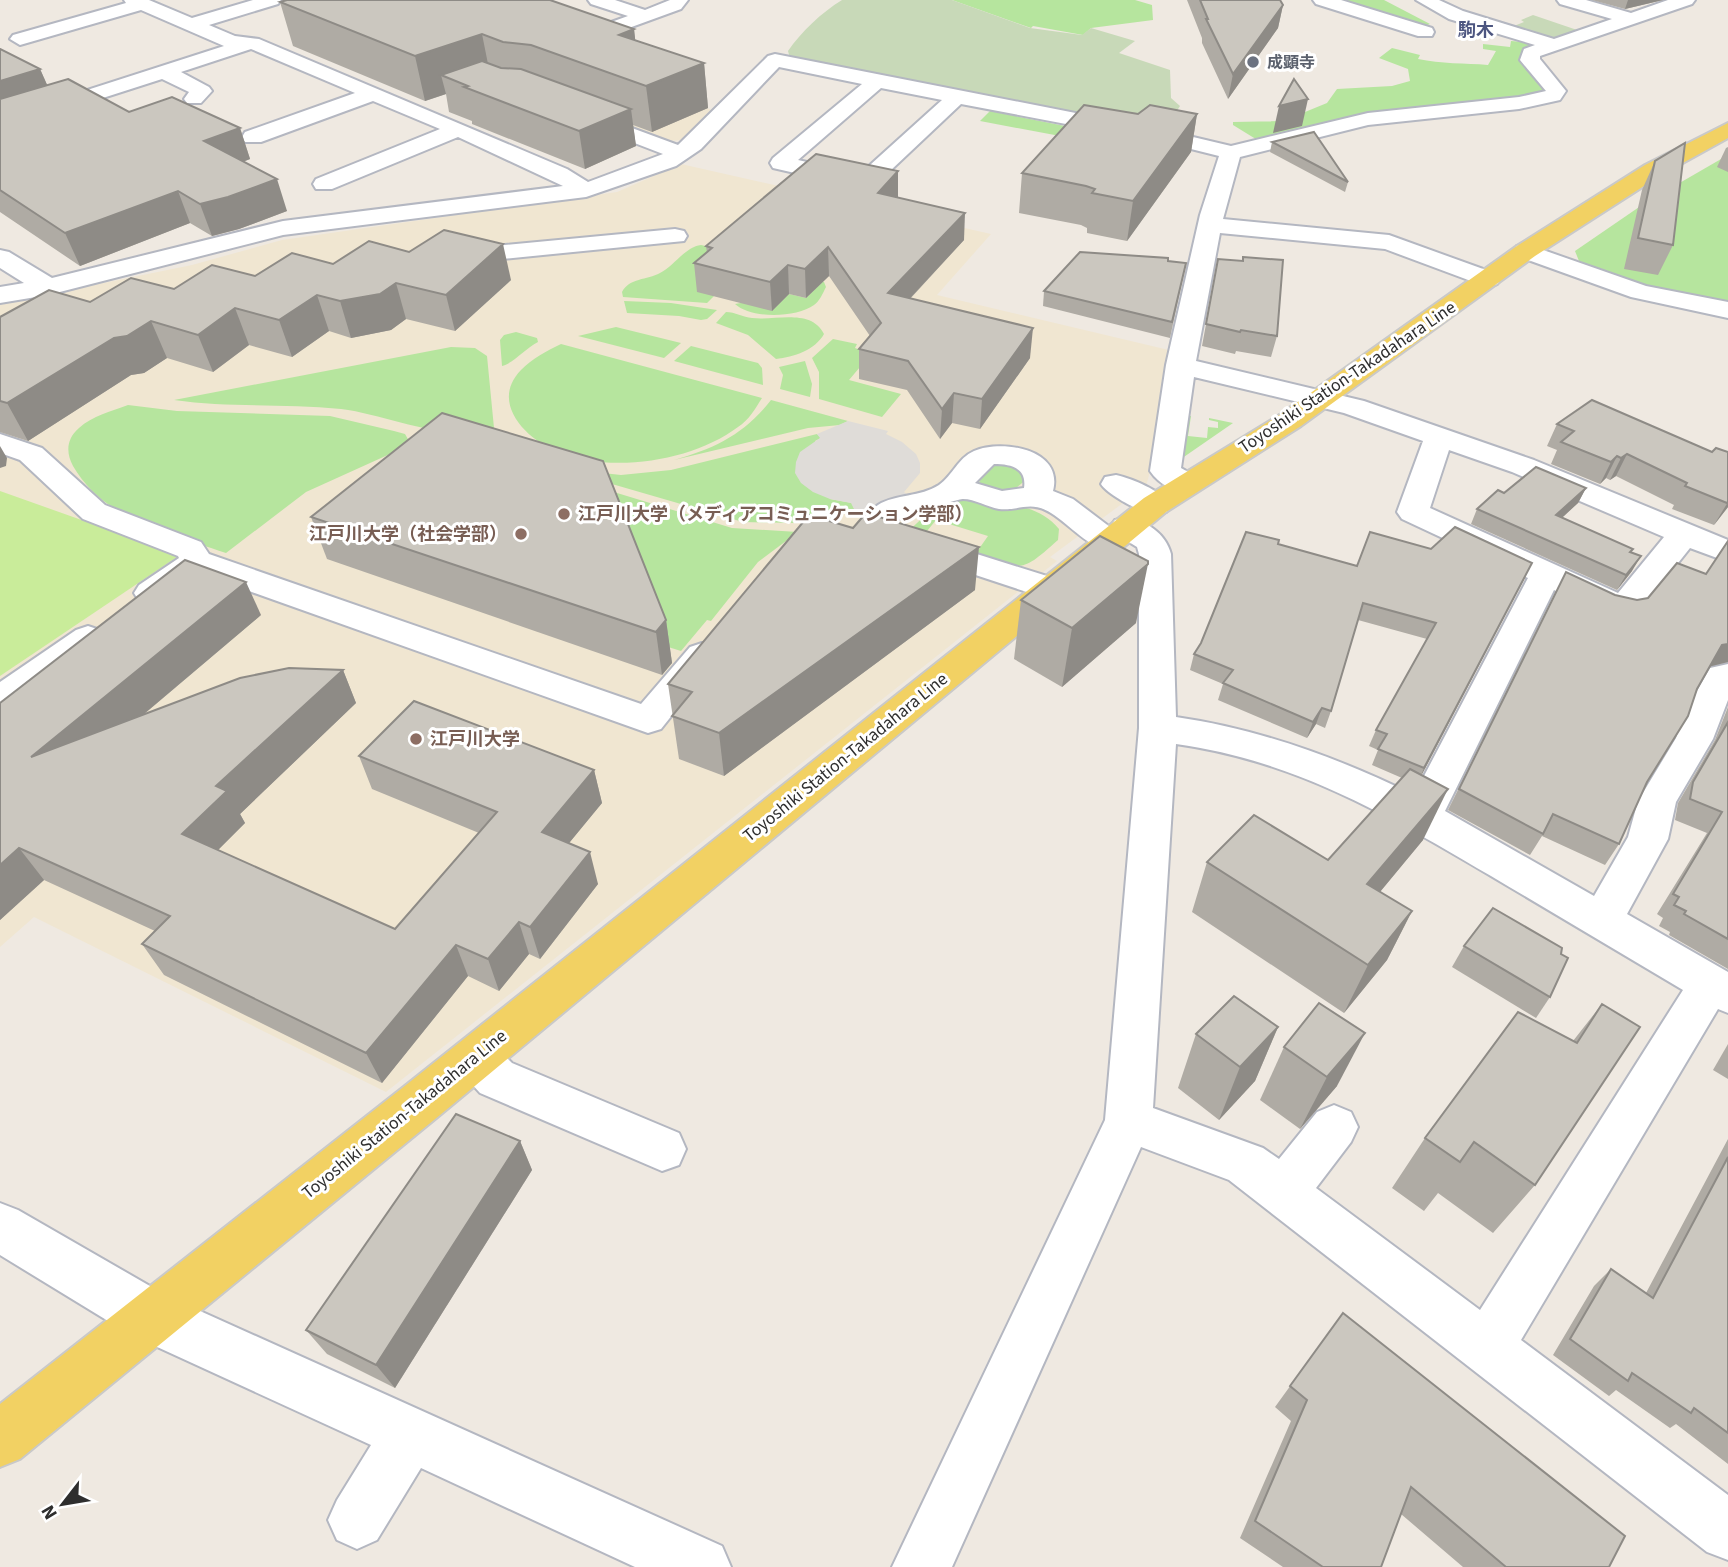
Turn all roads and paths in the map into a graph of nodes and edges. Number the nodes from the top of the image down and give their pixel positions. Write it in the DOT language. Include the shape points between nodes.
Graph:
graph roads {
  1 [pos="272,0"];
  2 [pos="597,0"];
  3 [pos="679,0"];
  4 [pos="1322,0"];
  5 [pos="1425,0"];
  6 [pos="1566,0"];
  7 [pos="1686,0"];
  8 [pos="138,2"];
  9 [pos="646,16"];
  10 [pos="1632,19"];
  11 [pos="1480,23"];
  12 [pos="190,25"];
  13 [pos="276,35"];
  14 [pos="20,39"];
  15 [pos="582,39"];
  16 [pos="252,43"];
  17 [pos="1554,45"];
  18 [pos="164,72"];
  19 [pos="877,81"];
  20 [pos="372,94"];
  21 [pos="957,97"];
  22 [pos="194,99"];
  23 [pos="443,104"];
  24 [pos="568,111"];
  25 [pos="420,113"];
  26 [pos="0,125"];
  27 [pos="1728,129"];
  28 [pos="457,130"];
  29 [pos="253,137"];
  30 [pos="680,153"];
  31 [pos="1231,153"];
  32 [pos="324,184"];
  33 [pos="586,190"];
  34 [pos="1210,225"];
  35 [pos="676,236"];
  36 [pos="1527,251"];
  37 [pos="0,257"];
  38 [pos="434,258"];
  39 [pos="1488,279"];
  40 [pos="48,287"];
  41 [pos="0,295"];
  42 [pos="1728,310"];
  43 [pos="1180,365"];
  44 [pos="1323,398"];
  45 [pos="1439,437"];
  46 [pos="0,443"];
  47 [pos="1116,484"];
  48 [pos="1186,484"];
  49 [pos="956,486"];
  50 [pos="1037,495"];
  51 [pos="1130,524"];
  52 [pos="1684,534"];
  53 [pos="1728,552"];
  54 [pos="197,561"];
  55 [pos="1546,574"];
  56 [pos="1051,589"];
  57 [pos="718,636"];
  58 [pos="1728,676"];
  59 [pos="0,697"];
  60 [pos="1158,728"];
  61 [pos="1422,817"];
  62 [pos="1602,920"];
  63 [pos="1719,989"];
  64 [pos="476,1057"];
  65 [pos="1129,1121"];
  66 [pos="1334,1127"];
  67 [pos="663,1149"];
  68 [pos="1283,1192"];
  69 [pos="0,1227"];
  70 [pos="150,1316"];
  71 [pos="1487,1347"];
  72 [pos="409,1435"];
  73 [pos="0,1439"];
  74 [pos="357,1520"];
  75 [pos="1728,1531"];
  76 [pos="693,1565"];
  77 [pos="922,1567"];
  1 -- 12 [label="street"];
  2 -- 9 [label="street"];
  3 -- 9 [label="street"];
  4 -- 11 [label="street" via="1419,34"];
  5 -- 11 [label="street"];
  6 -- 10 [label="street"];
  7 -- 10 [label="street"];
  8 -- 12 [label="street"];
  8 -- 14 [label="street"];
  9 -- 15 [label="street"];
  10 -- 17 [label="street"];
  11 -- 17 [label="street"];
  12 -- 16 [label="street" via="232,43"];
  13 -- 16 [label="street"];
  16 -- 18 [label="street"];
  16 -- 20 [label="street"];
  17 -- 31 [label="street" via="1531,53 1530,60 1556,91 1553,96 1368,119"];
  18 -- 22 [label="street" via="202,91"];
  18 -- 26 [label="street"];
  19 -- 21 [label="street"];
  19 -- 21 [label="street" via="781,163 865,182"];
  19 -- 30 [label="street" via="775,60"];
  20 -- 25 [label="street"];
  20 -- 29 [label="street"];
  21 -- 31 [label="street"];
  23 -- 25 [label="street"];
  24 -- 30 [label="street"];
  25 -- 28 [label="street"];
  27 -- 36 [label="main road, Toyoshiki Station-Takadahara Line" via="1643,176"];
  28 -- 32 [label="street"];
  28 -- 33 [label="street"];
  30 -- 33 [label="street"];
  31 -- 34 [label="street"];
  33 -- 40 [label="street" via="283,229"];
  34 -- 39 [label="street" via="1389,242"];
  34 -- 43 [label="street"];
  35 -- 38 [label="street"];
  36 -- 39 [label="main road, Toyoshiki Station-Takadahara Line"];
  36 -- 42 [label="street" via="1640,292"];
  37 -- 40 [label="street"];
  39 -- 44 [label="main road, Toyoshiki Station-Takadahara Line"];
  40 -- 41 [label="street"];
  43 -- 44 [label="street"];
  43 -- 48 [label="street" via="1165,471"];
  44 -- 45 [label="street"];
  44 -- 48 [label="main road, Toyoshiki Station-Takadahara Line"];
  45 -- 52 [label="street" via="1523,466"];
  45 -- 55 [label="street" via="1413,512"];
  46 -- 54 [label="street" via="31,454 94,512 190,549"];
  47 -- 51 [label="street"];
  48 -- 51 [label="main road, Toyoshiki Station-Takadahara Line"];
  49 -- 50 [label="street" via="1001,499"];
  49 -- 50 [label="street" via="977,461 994,454 1036,468 1040,477"];
  49 -- 56 [label="street" via="946,494 888,512 860,530"];
  50 -- 51 [label="street"];
  51 -- 56 [label="main road, Toyoshiki Station-Takadahara Line"];
  51 -- 60 [label="street" via="1152,542 1155,554"];
  52 -- 53 [label="street"];
  52 -- 55 [label="street" via="1623,609"];
  54 -- 57 [label="street" via="648,720"];
  54 -- 59 [label="street"];
  55 -- 61 [label="street"];
  56 -- 64 [label="main road, Toyoshiki Station-Takadahara Line"];
  58 -- 62 [label="street" via="1723,677 1703,712 1694,739 1657,802 1648,839"];
  60 -- 61 [label="street" via="1228,738 1282,754 1344,777"];
  60 -- 65 [label="street"];
  61 -- 62 [label="street"];
  62 -- 63 [label="street"];
  63 -- 71 [label="street"];
  64 -- 67 [label="street" via="496,1078"];
  64 -- 70 [label="main road, Toyoshiki Station-Takadahara Line"];
  65 -- 68 [label="street" via="1246,1164"];
  65 -- 77 [label="street"];
  66 -- 68 [label="street"];
  68 -- 71 [label="street"];
  69 -- 70 [label="street"];
  70 -- 72 [label="street"];
  70 -- 73 [label="main road, Toyoshiki Station-Takadahara Line"];
  71 -- 75 [label="street"];
  72 -- 74 [label="street"];
  72 -- 76 [label="street"];
}
